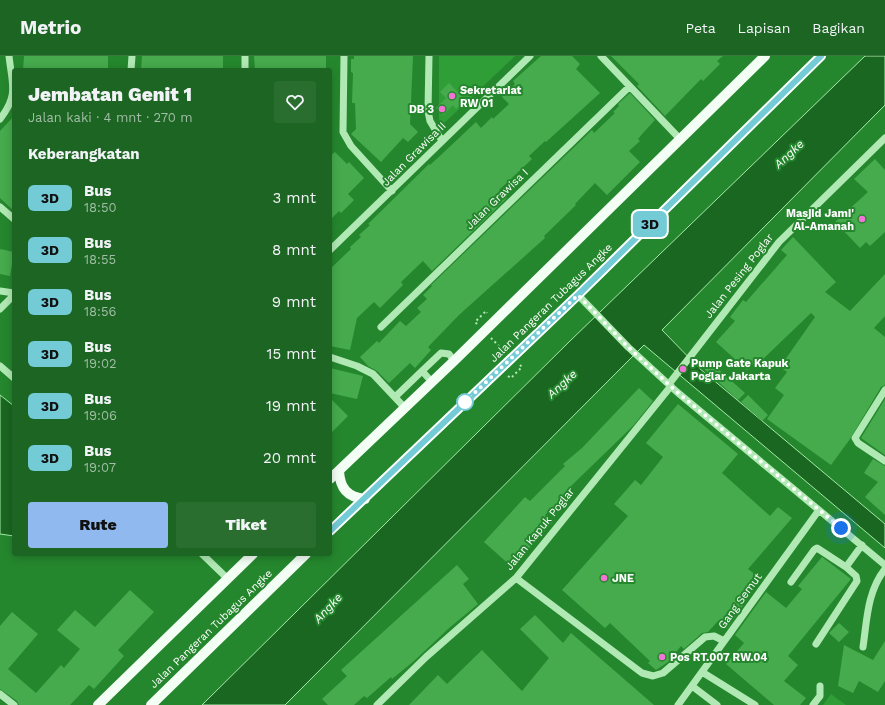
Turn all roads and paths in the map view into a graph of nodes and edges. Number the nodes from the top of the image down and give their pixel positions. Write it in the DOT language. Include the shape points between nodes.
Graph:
graph roads {
  1 [pos="9,56"];
  2 [pos="132,56"];
  3 [pos="245,56"];
  4 [pos="344,56"];
  5 [pos="429,56"];
  6 [pos="530,56"];
  7 [pos="601,56"];
  8 [pos="765,56"];
  9 [pos="821,56"];
  10 [pos="131,68"];
  11 [pos="245,68"];
  12 [pos="12,86"];
  13 [pos="629,87"];
  14 [pos="12,100"];
  15 [pos="0,119"];
  16 [pos="885,138"];
  17 [pos="680,139"];
  18 [pos="442,140"];
  19 [pos="392,191"];
  20 [pos="0,207"];
  21 [pos="12,217"];
  22 [pos="332,248"];
  23 [pos="0,291"];
  24 [pos="12,294"];
  25 [pos="578,295"];
  26 [pos="12,296"];
  27 [pos="0,309"];
  28 [pos="475,322"];
  29 [pos="480,327"];
  30 [pos="381,328"];
  31 [pos="486,333"];
  32 [pos="507,354"];
  33 [pos="332,358"];
  34 [pos="454,361"];
  35 [pos="0,366"];
  36 [pos="422,371"];
  37 [pos="12,376"];
  38 [pos="432,382"];
  39 [pos="671,382"];
  40 [pos="885,390"];
  41 [pos="395,397"];
  42 [pos="405,408"];
  43 [pos="885,461"];
  44 [pos="339,471"];
  45 [pos="332,477"];
  46 [pos="365,498"];
  47 [pos="819,510"];
  48 [pos="332,529"];
  49 [pos="862,545"];
  50 [pos="204,556"];
  51 [pos="251,556"];
  52 [pos="304,556"];
  53 [pos="885,564"];
  54 [pos="846,567"];
  55 [pos="885,569"];
  56 [pos="516,578"];
  57 [pos="228,579"];
  58 [pos="791,582"];
  59 [pos="724,641"];
  60 [pos="816,644"];
  61 [pos="863,648"];
  62 [pos="702,672"];
  63 [pos="692,686"];
  64 [pos="820,686"];
  65 [pos="0,694"];
  66 [pos="14,705"];
  67 [pos="98,705"];
  68 [pos="151,705"];
  69 [pos="377,705"];
  70 [pos="678,705"];
  71 [pos="717,705"];
  72 [pos="755,705"];
  73 [pos="813,705"];
  1 -- 12 [label="street"];
  2 -- 10 [label="street"];
  3 -- 11 [label="street"];
  4 -- 19 [label="street" via="345,138"];
  5 -- 18 [label="street" via="428,112 430,121"];
  6 -- 18 [label="street, Jalan Grawisa II"];
  7 -- 13 [label="street"];
  8 -- 17 [label="main road"];
  9 -- 25 [label="main road, Jalan Pangeran Tubagus Angke"];
  13 -- 17 [label="street"];
  13 -- 30 [label="street, Jalan Grawisa I"];
  14 -- 15 [label="street"];
  16 -- 39 [label="street, Jalan Pesing Poglar" via="779,242"];
  17 -- 34 [label="main road"];
  18 -- 19 [label="street, Jalan Grawisa II"];
  19 -- 22 [label="street, Jalan Grawisa II"];
  20 -- 21 [label="street"];
  23 -- 24 [label="street"];
  25 -- 39 [label="street" via="628,347"];
  25 -- 46 [label="main road, Jalan Pangeran Tubagus Angke"];
  26 -- 27 [label="street"];
  28 -- 29 [label="path"];
  31 -- 32 [label="path"];
  33 -- 41 [label="street" via="373,374"];
  34 -- 36 [label="street" via="449,354 441,353"];
  34 -- 38 [label="main road"];
  35 -- 37 [label="street"];
  36 -- 38 [label="street"];
  36 -- 41 [label="street"];
  38 -- 42 [label="main road"];
  39 -- 47 [label="street" via="682,395"];
  39 -- 56 [label="street, Jalan Kapuk Poglar"];
  40 -- 43 [label="street" via="855,438 858,443"];
  41 -- 42 [label="street"];
  42 -- 44 [label="main road"];
  44 -- 45 [label="main road"];
  44 -- 46 [label="main road" via="344,490 356,498"];
  46 -- 48 [label="main road, Jalan Pangeran Tubagus Angke"];
  47 -- 49 [label="street"];
  47 -- 59 [label="street, Gang Semut"];
  49 -- 53 [label="street"];
  49 -- 54 [label="street"];
  50 -- 57 [label="street"];
  51 -- 57 [label="main road"];
  52 -- 68 [label="main road, Jalan Pangeran Tubagus Angke"];
  54 -- 58 [label="street" via="818,548"];
  54 -- 60 [label="street" via="856,576 857,581"];
  55 -- 61 [label="street" via="877,580 869,602"];
  56 -- 59 [label="street" via="642,674 653,676 663,673 705,637 714,636"];
  56 -- 69 [label="street, Jalan Kapuk Poglar" via="426,657"];
  57 -- 67 [label="main road"];
  59 -- 62 [label="street, Gang Semut"];
  62 -- 63 [label="street, Gang Semut"];
  62 -- 72 [label="street"];
  63 -- 70 [label="street, Gang Semut"];
  63 -- 71 [label="street"];
  64 -- 73 [label="street" via="820,696"];
  65 -- 66 [label="street"];
}
